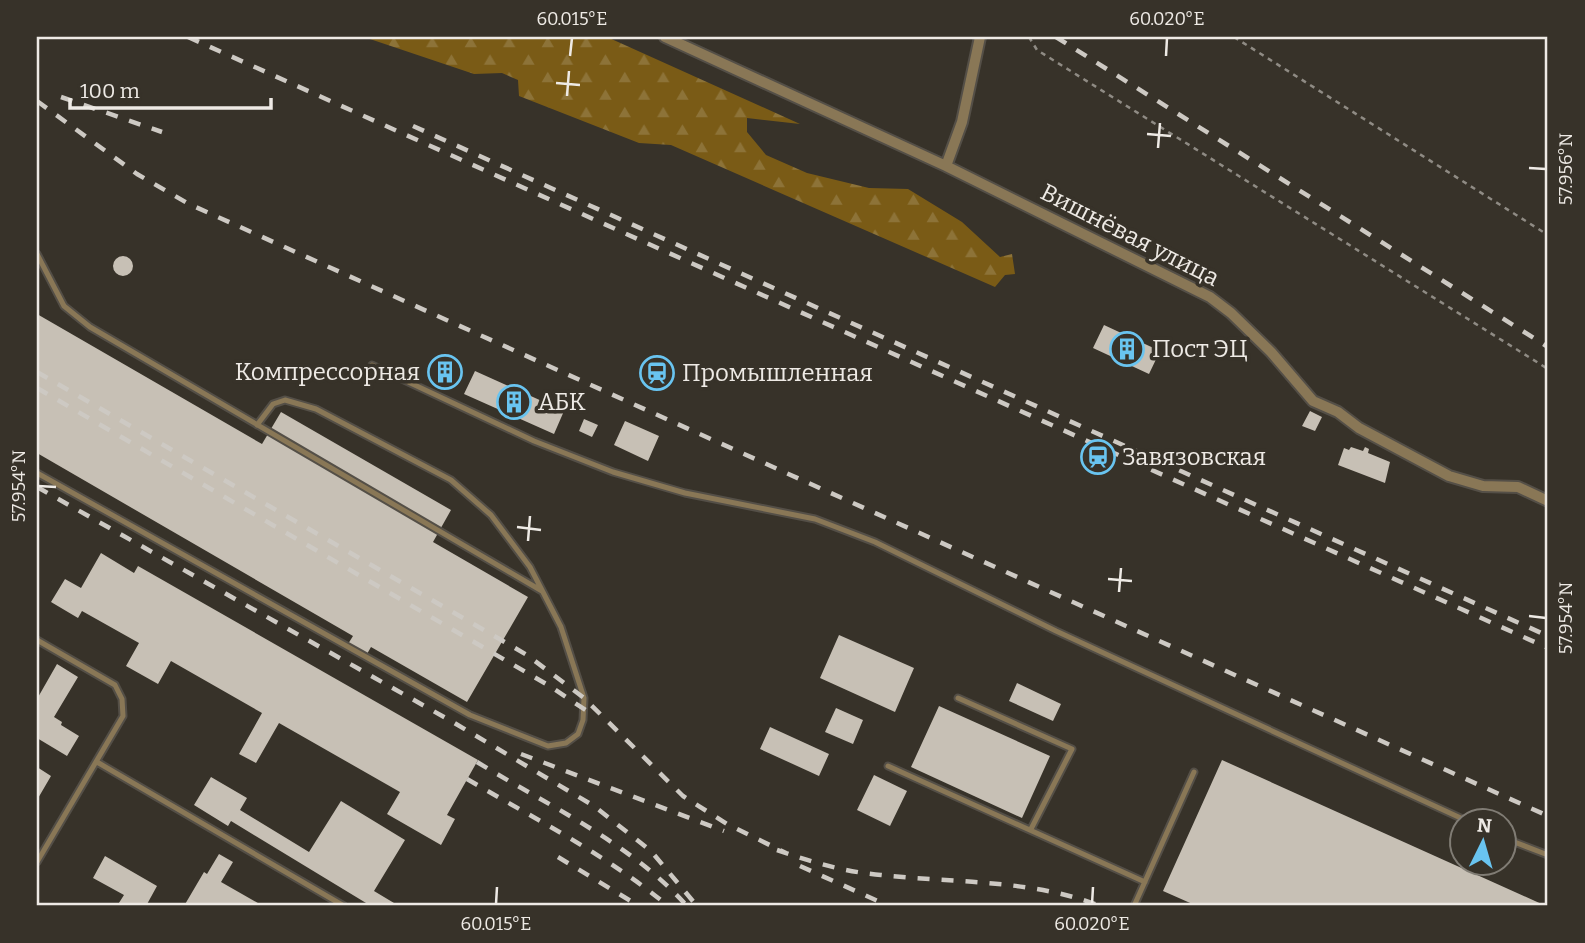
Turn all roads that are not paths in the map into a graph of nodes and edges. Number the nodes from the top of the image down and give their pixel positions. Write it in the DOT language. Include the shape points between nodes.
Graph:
graph roads {
  1 [pos="664,37"];
  2 [pos="980,37"];
  3 [pos="946,166"];
  4 [pos="37,254"];
  5 [pos="372,365"];
  6 [pos="257,425"];
  7 [pos="37,473"];
  8 [pos="1548,501"];
  9 [pos="545,593"];
  10 [pos="37,640"];
  11 [pos="958,698"];
  12 [pos="97,762"];
  13 [pos="888,766"];
  14 [pos="1194,772"];
  15 [pos="1448,813"];
  16 [pos="1031,829"];
  17 [pos="1518,843"];
  18 [pos="1548,855"];
  19 [pos="37,862"];
  20 [pos="1144,882"];
  21 [pos="344,906"];
  22 [pos="1134,906"];
  1 -- 3 [label="street, Вишнёвая улица"];
  2 -- 3 [label="street" via="962,122"];
  3 -- 8 [label="street, Вишнёвая улица" via="1210,297 1271,352 1304,393 1378,438 1467,483 1518,487"];
  4 -- 6 [label="lane" via="57,296 75,316"];
  5 -- 15 [label="lane" via="534,441 613,472 685,493 806,516 875,542"];
  6 -- 9 [label="lane"];
  6 -- 9 [label="lane" via="273,404 285,400 301,404 451,480 491,515"];
  7 -- 9 [label="lane" via="470,715 548,746 566,743 578,734 584,698"];
  10 -- 12 [label="lane" via="115,685 122,699 123,716"];
  11 -- 16 [label="lane" via="1072,749"];
  12 -- 19 [label="lane"];
  12 -- 21 [label="lane"];
  13 -- 16 [label="lane"];
  14 -- 20 [label="lane"];
  16 -- 20 [label="lane"];
  17 -- 18 [label="lane"];
  20 -- 22 [label="lane"];
}
